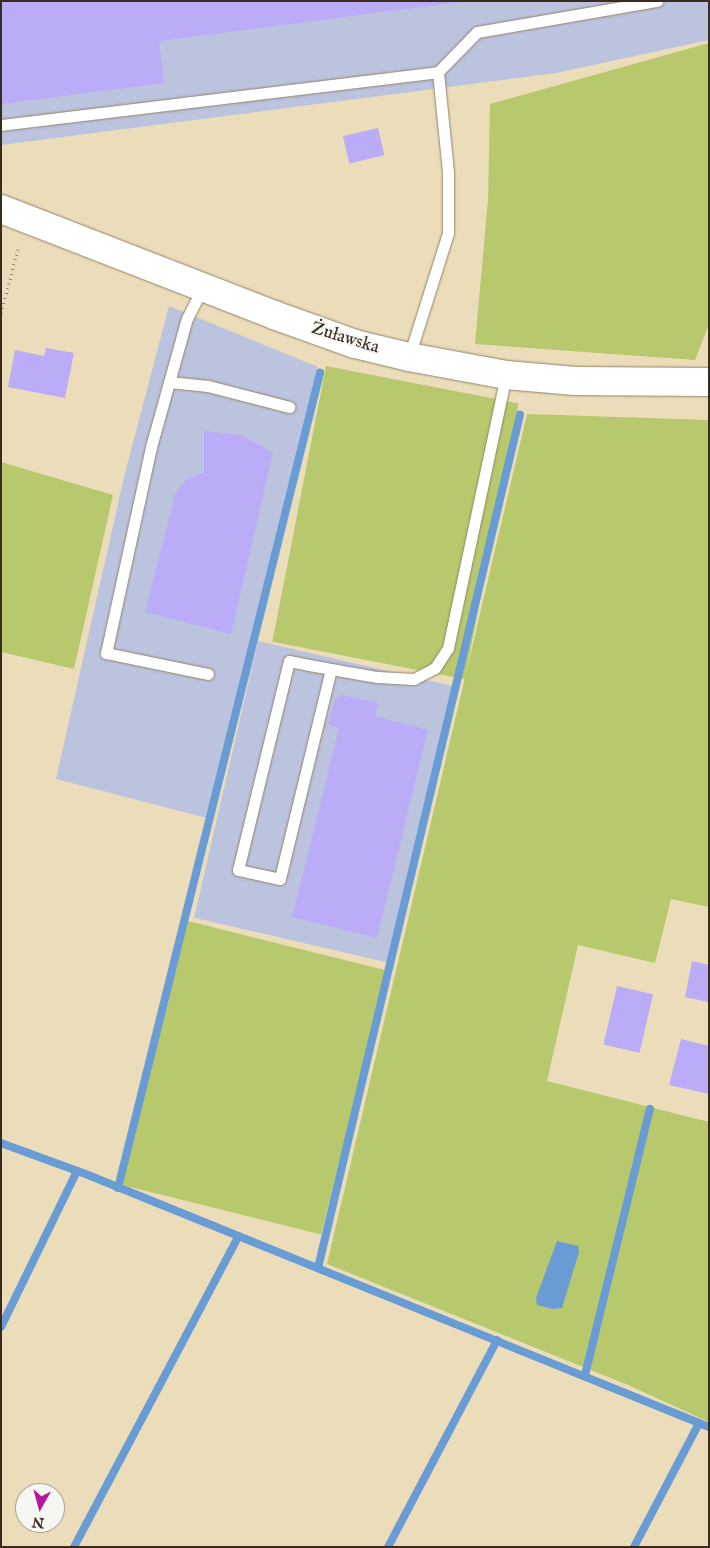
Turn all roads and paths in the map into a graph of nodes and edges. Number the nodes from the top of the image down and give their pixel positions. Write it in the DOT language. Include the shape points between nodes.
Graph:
graph roads {
  1 [pos="657,1"];
  2 [pos="438,72"];
  3 [pos="1,126"];
  4 [pos="14,214"];
  5 [pos="203,287"];
  6 [pos="1,312"];
  7 [pos="409,357"];
  8 [pos="506,375"];
  9 [pos="169,382"];
  10 [pos="709,382"];
  11 [pos="289,407"];
  12 [pos="331,669"];
  13 [pos="208,674"];
  1 -- 2 [label="lane" via="477,32"];
  2 -- 3 [label="lane"];
  2 -- 7 [label="lane" via="448,172 448,233"];
  4 -- 5 [label="street, Żuławska"];
  4 -- 6 [label="path"];
  5 -- 7 [label="street, Żuławska" via="355,344"];
  5 -- 9 [label="lane" via="187,318"];
  7 -- 8 [label="street, Żuławska"];
  8 -- 10 [label="street, Żuławska" via="576,381"];
  8 -- 12 [label="lane" via="448,648 435,668 414,678 377,677"];
  9 -- 11 [label="lane" via="208,386"];
  9 -- 13 [label="lane" via="106,653"];
  12 -- 12 [label="lane" via="280,879 238,870 289,661"];
}
